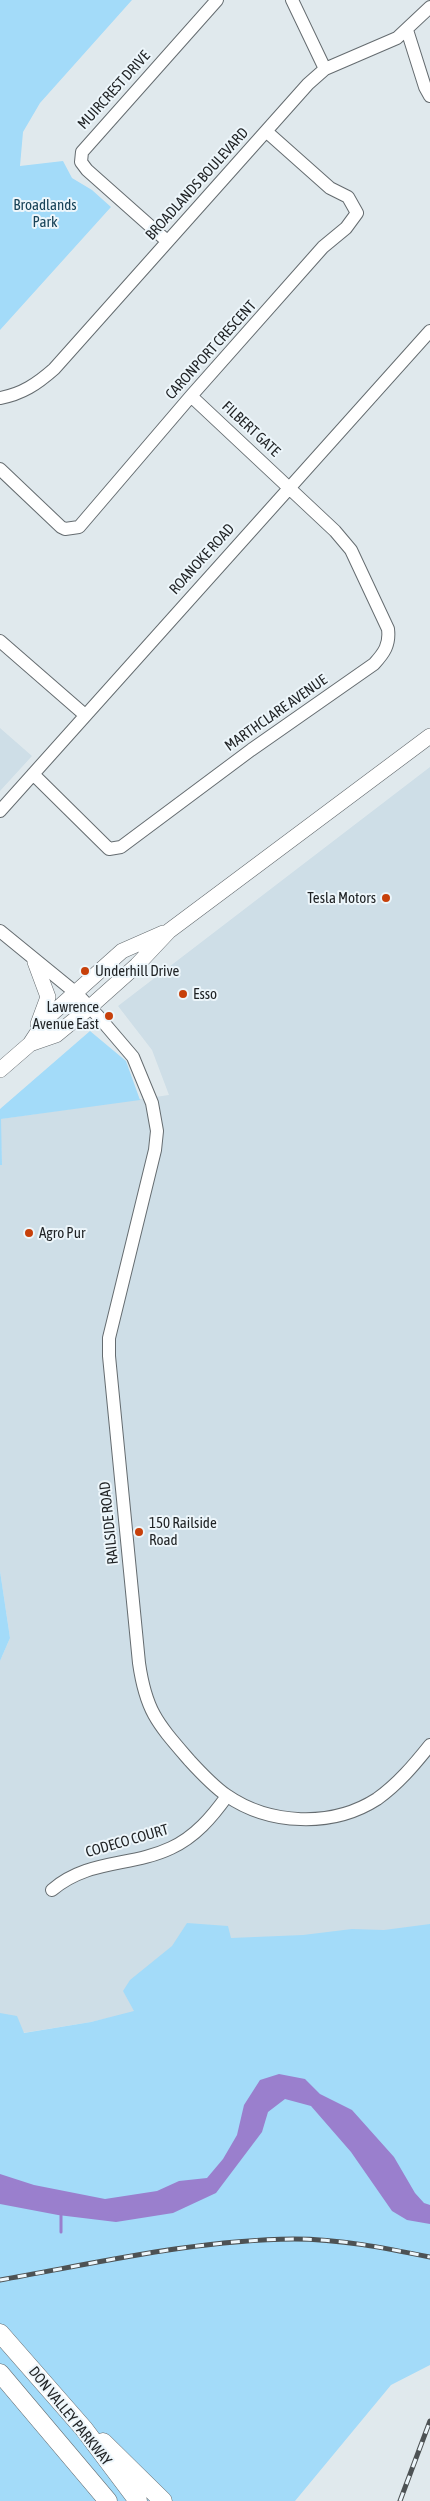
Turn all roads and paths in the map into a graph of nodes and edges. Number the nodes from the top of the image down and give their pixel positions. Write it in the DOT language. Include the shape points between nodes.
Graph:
graph roads {
  1 [pos="217,0"];
  2 [pos="292,0"];
  3 [pos="430,7"];
  4 [pos="407,30"];
  5 [pos="325,69"];
  6 [pos="430,96"];
  7 [pos="267,132"];
  8 [pos="167,241"];
  9 [pos="430,331"];
  10 [pos="191,396"];
  11 [pos="0,398"];
  12 [pos="0,468"];
  13 [pos="288,487"];
  14 [pos="0,640"];
  15 [pos="85,714"];
  16 [pos="430,736"];
  17 [pos="33,774"];
  18 [pos="0,810"];
  19 [pos="169,931"];
  20 [pos="0,932"];
  21 [pos="36,962"];
  22 [pos="76,993"];
  23 [pos="90,1007"];
  24 [pos="30,1044"];
  25 [pos="0,1070"];
  26 [pos="430,1745"];
  27 [pos="227,1796"];
  28 [pos="52,1890"];
  29 [pos="0,2333"];
  30 [pos="0,2373"];
  31 [pos="84,2429"];
  32 [pos="108,2501"];
  33 [pos="138,2501"];
  34 [pos="163,2501"];
  1 -- 8 [label="street, MUIRCREST DRIVE" via="82,152 81,162 88,170"];
  2 -- 5 [label="street"];
  3 -- 4 [label="street, BROADLANDS BOULEVARD"];
  4 -- 5 [label="street, BROADLANDS BOULEVARD" via="397,38"];
  4 -- 6 [label="street"];
  5 -- 7 [label="street, BROADLANDS BOULEVARD"];
  7 -- 8 [label="street, BROADLANDS BOULEVARD"];
  7 -- 10 [label="street, CARONPORT CRESCENT" via="330,188 348,197 357,213"];
  8 -- 11 [label="street, BROADLANDS BOULEVARD" via="54,370 22,393"];
  9 -- 13 [label="street, ROANOKE ROAD"];
  10 -- 12 [label="street, CARONPORT CRESCENT" via="79,527 61,527"];
  10 -- 13 [label="street, FILBERT GATE"];
  13 -- 15 [label="street, ROANOKE ROAD"];
  13 -- 17 [label="street, MARTHCLARE AVENUE" via="351,550 388,629 389,640 381,656 116,850 100,841"];
  14 -- 15 [label="street"];
  15 -- 17 [label="street, ROANOKE ROAD"];
  16 -- 19 [label="main road"];
  17 -- 18 [label="street, ROANOKE ROAD"];
  19 -- 22 [label="main road" via="122,951"];
  19 -- 23 [label="main road"];
  20 -- 21 [label="street"];
  21 -- 22 [label="street"];
  21 -- 24 [label="main road" via="48,997"];
  22 -- 23 [label="street"];
  22 -- 24 [label="main road" via="47,1018"];
  23 -- 24 [label="main road" via="56,1035"];
  23 -- 27 [label="street, RAILSIDE ROAD" via="133,1057 152,1103 156,1131 151,1171 109,1338 144,1692 150,1709 176,1745"];
  24 -- 25 [label="main road"];
  26 -- 27 [label="street, RAILSIDE ROAD" via="407,1774 388,1791 344,1813 284,1818 266,1814"];
  27 -- 28 [label="street, CODECO COURT" via="201,1827 179,1844 81,1871"];
  29 -- 31 [label="highway, DON VALLEY PARKWAY"];
  30 -- 32 [label="highway, DON VALLEY PARKWAY"];
  31 -- 33 [label="highway, DON VALLEY PARKWAY"];
  31 -- 34 [label="highway" via="108,2445"];
}
